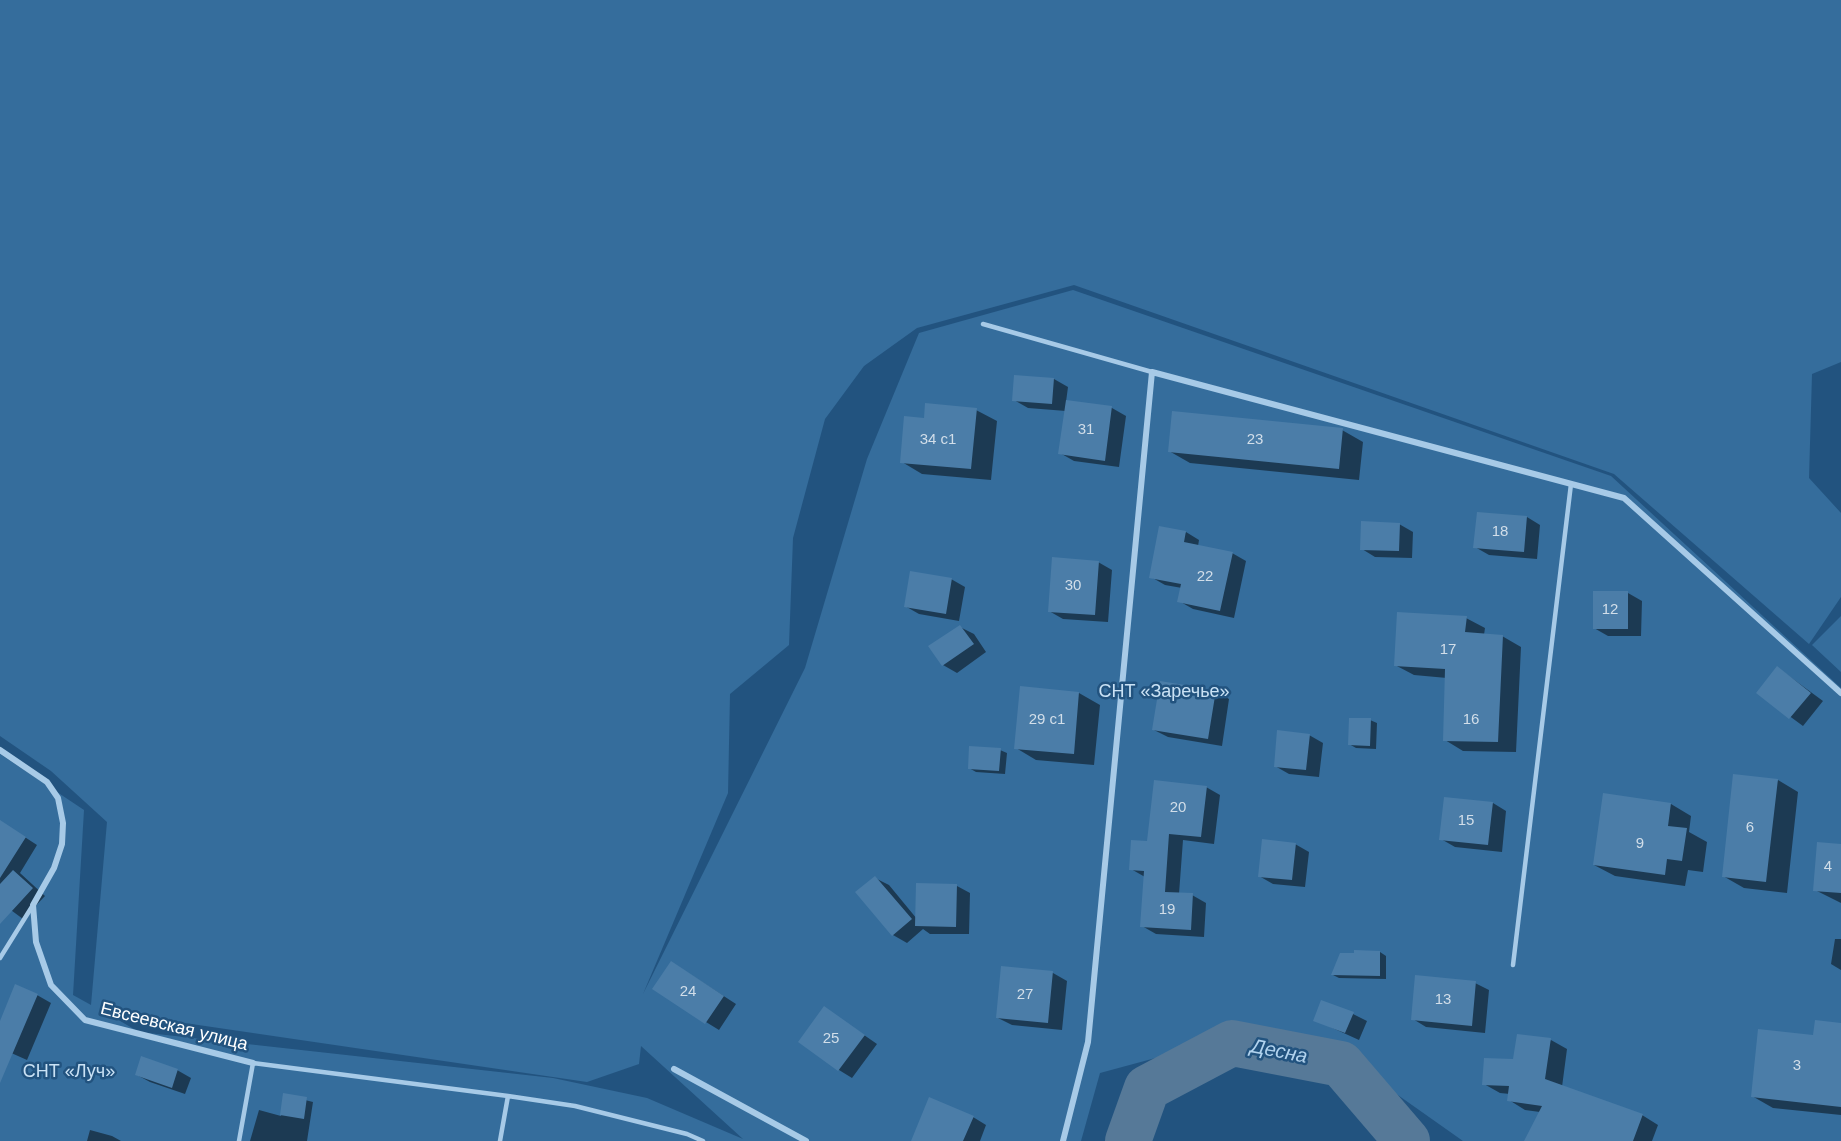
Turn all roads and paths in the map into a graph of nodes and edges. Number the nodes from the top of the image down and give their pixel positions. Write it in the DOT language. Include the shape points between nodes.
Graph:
graph roads {
  1 [pos="983,324"];
  2 [pos="1152,372"];
  3 [pos="1571,484"];
  4 [pos="1841,693"];
  5 [pos="0,750"];
  6 [pos="33,905"];
  7 [pos="0,958"];
  8 [pos="1513,965"];
  9 [pos="252,1063"];
  10 [pos="674,1069"];
  11 [pos="508,1096"];
  12 [pos="239,1141"];
  13 [pos="500,1141"];
  14 [pos="703,1141"];
  15 [pos="806,1141"];
  16 [pos="1064,1141"];
  1 -- 2 [label="lane"];
  2 -- 3 [label="street"];
  2 -- 16 [label="street" via="1088,1041"];
  3 -- 4 [label="street" via="1624,498"];
  3 -- 8 [label="lane"];
  5 -- 6 [label="street" via="47,782 58,798 62,844 54,868"];
  6 -- 7 [label="lane"];
  6 -- 9 [label="street, Евсеевская улица" via="36,942 51,984 85,1020"];
  9 -- 11 [label="lane"];
  9 -- 12 [label="lane"];
  10 -- 15 [label="street"];
  11 -- 13 [label="lane"];
  11 -- 14 [label="lane" via="575,1106"];
}
